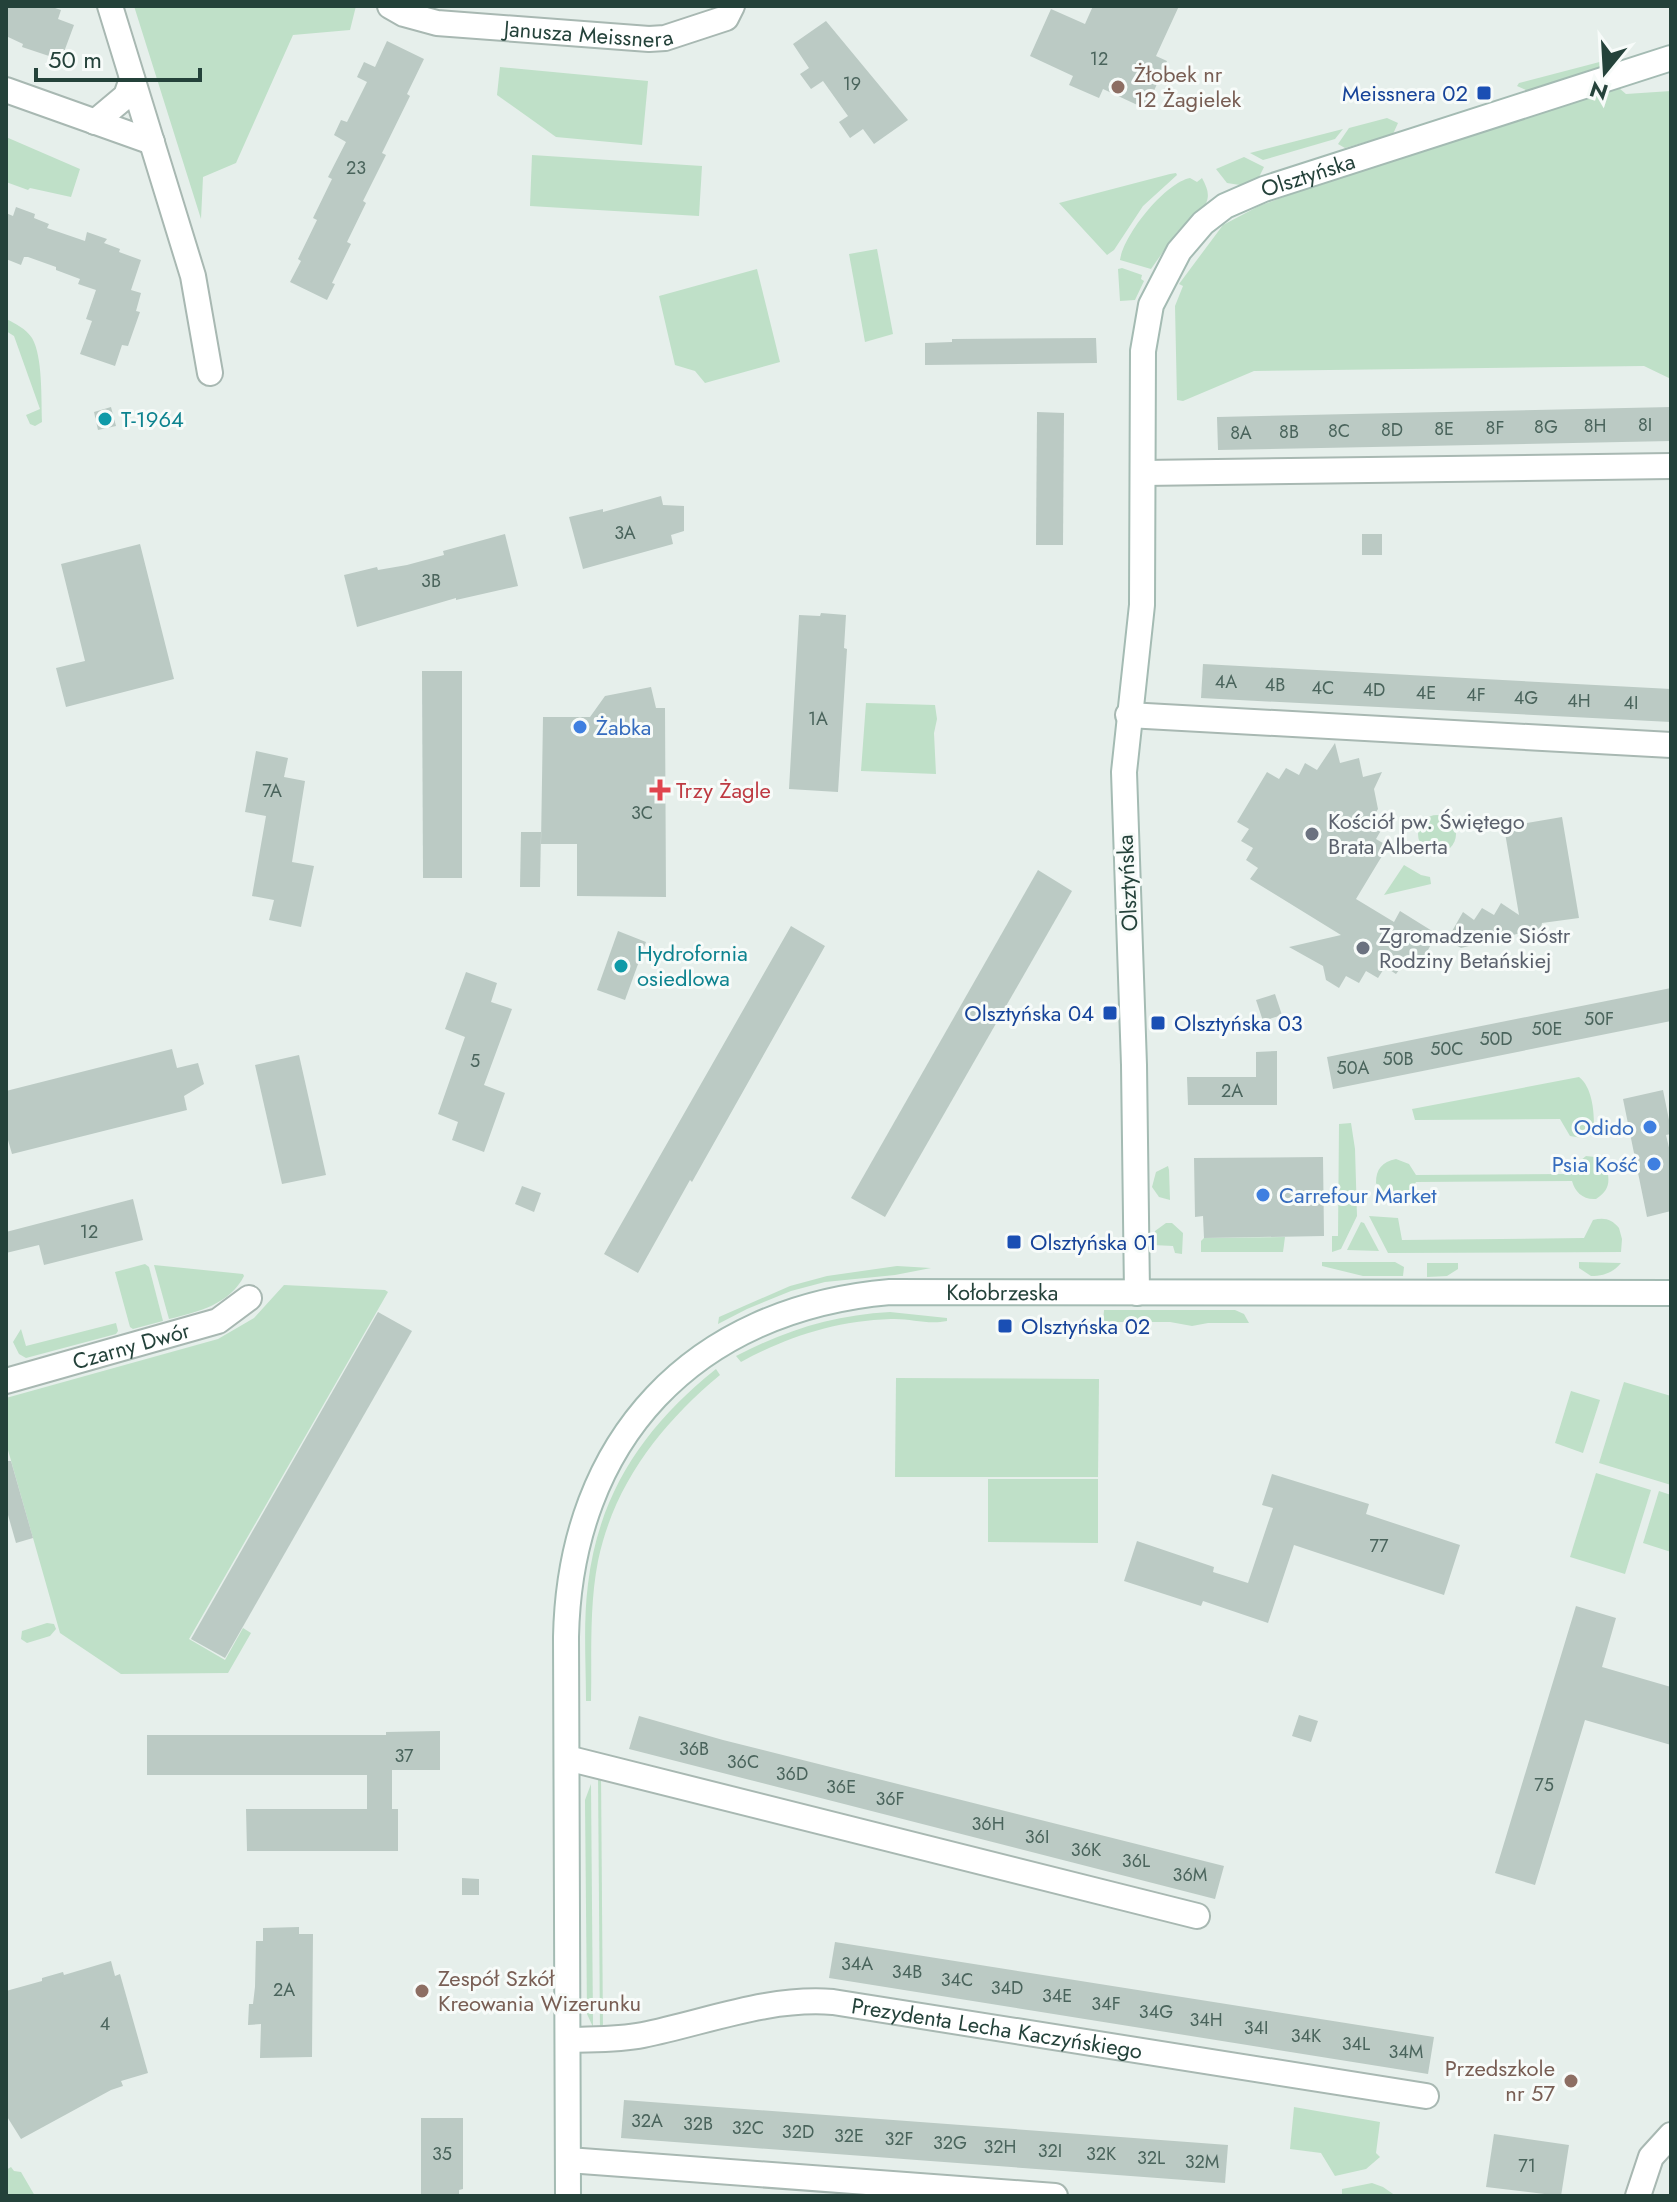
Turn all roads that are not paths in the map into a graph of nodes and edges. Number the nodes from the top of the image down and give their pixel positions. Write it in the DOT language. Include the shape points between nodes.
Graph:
graph roads {
  1 [pos="110,6"];
  2 [pos="390,6"];
  3 [pos="732,6"];
  4 [pos="1671,58"];
  5 [pos="132,79"];
  6 [pos="6,90"];
  7 [pos="95,122"];
  8 [pos="152,142"];
  9 [pos="210,373"];
  10 [pos="1671,466"];
  11 [pos="1143,473"];
  12 [pos="1128,715"];
  13 [pos="1671,745"];
  14 [pos="1137,1293"];
  15 [pos="1671,1293"];
  16 [pos="249,1298"];
  17 [pos="6,1381"];
  18 [pos="567,1758"];
  19 [pos="1197,1916"];
  20 [pos="569,2040"];
  21 [pos="1426,2096"];
  22 [pos="1671,2135"];
  23 [pos="568,2160"];
  24 [pos="803,2187"];
  25 [pos="568,2196"];
  26 [pos="1055,2196"];
  27 [pos="1638,2196"];
  1 -- 5 [label="street"];
  2 -- 3 [label="street, Janusza Meissnera" via="437,23 649,39 726,18"];
  4 -- 11 [label="street, Olsztyńska" via="1264,189 1214,214 1179,251 1151,305 1143,351"];
  5 -- 7 [label="street" via="126,96"];
  5 -- 8 [label="street"];
  6 -- 7 [label="street"];
  7 -- 8 [label="street"];
  8 -- 9 [label="street" via="193,276"];
  10 -- 11 [label="street"];
  11 -- 12 [label="street, Olsztyńska" via="1142,605"];
  12 -- 13 [label="street"];
  12 -- 14 [label="street, Olsztyńska" via="1124,826"];
  14 -- 15 [label="street, Kołobrzeska"];
  14 -- 18 [label="street, Kołobrzeska" via="859,1295 795,1309 749,1327 683,1371 646,1407 590,1501 574,1555 566,1610"];
  16 -- 17 [label="street, Czarny Dwór" via="218,1321"];
  18 -- 19 [label="street"];
  18 -- 20 [label="street"];
  20 -- 21 [label="street, Prezydenta Lecha Kaczyńskiego" via="642,2035 803,1999"];
  20 -- 23 [label="street"];
  22 -- 27 [label="street" via="1651,2157"];
  23 -- 24 [label="street"];
  23 -- 25 [label="street"];
  24 -- 26 [label="street"];
}
